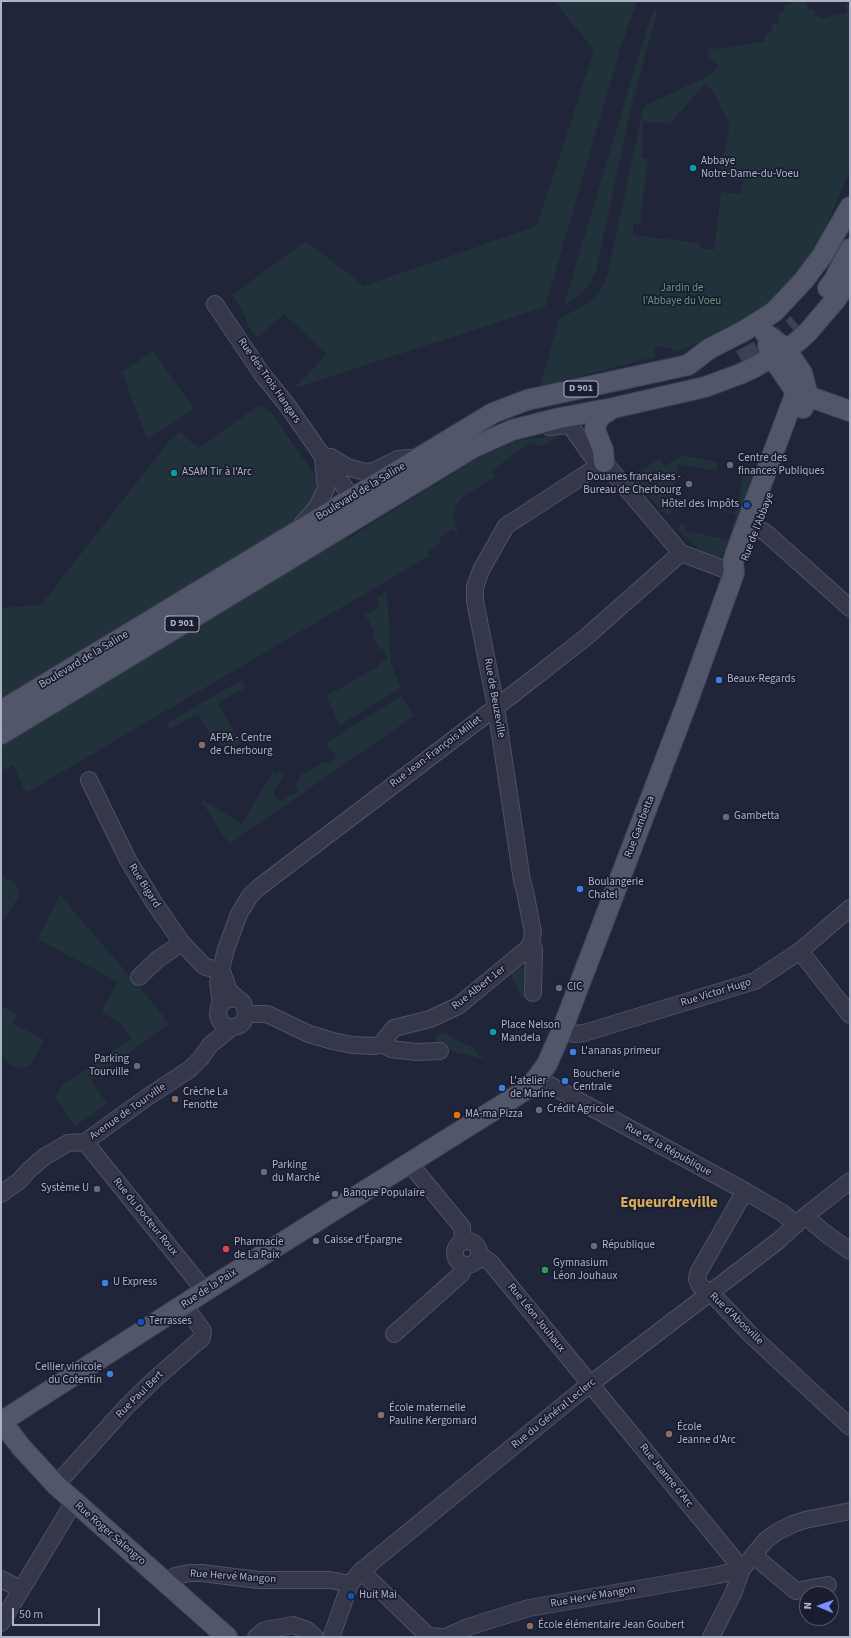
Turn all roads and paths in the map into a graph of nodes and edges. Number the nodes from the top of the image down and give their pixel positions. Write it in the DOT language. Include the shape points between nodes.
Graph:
graph roads {
  1 [pos="850,208"];
  2 [pos="850,249"];
  3 [pos="850,276"];
  4 [pos="215,304"];
  5 [pos="797,324"];
  6 [pos="765,333"];
  7 [pos="778,353"];
  8 [pos="741,360"];
  9 [pos="688,365"];
  10 [pos="802,394"];
  11 [pos="643,395"];
  12 [pos="613,408"];
  13 [pos="850,411"];
  14 [pos="512,430"];
  15 [pos="474,447"];
  16 [pos="420,456"];
  17 [pos="323,458"];
  18 [pos="604,462"];
  19 [pos="352,498"];
  20 [pos="364,514"];
  21 [pos="756,528"];
  22 [pos="294,533"];
  23 [pos="681,553"];
  24 [pos="734,573"];
  25 [pos="850,608"];
  26 [pos="496,707"];
  27 [pos="1,711"];
  28 [pos="1,734"];
  29 [pos="90,780"];
  30 [pos="850,908"];
  31 [pos="182,942"];
  32 [pos="531,943"];
  33 [pos="800,951"];
  34 [pos="222,971"];
  35 [pos="139,977"];
  36 [pos="533,993"];
  37 [pos="243,1007"];
  38 [pos="850,1015"];
  39 [pos="223,1017"];
  40 [pos="562,1030"];
  41 [pos="381,1044"];
  42 [pos="440,1051"];
  43 [pos="538,1078"];
  44 [pos="85,1142"];
  45 [pos="410,1164"];
  46 [pos="850,1181"];
  47 [pos="744,1191"];
  48 [pos="1,1194"];
  49 [pos="801,1220"];
  50 [pos="463,1242"];
  51 [pos="850,1251"];
  52 [pos="480,1254"];
  53 [pos="466,1265"];
  54 [pos="205,1291"];
  55 [pos="710,1292"];
  56 [pos="184,1305"];
  57 [pos="394,1334"];
  58 [pos="591,1384"];
  59 [pos="1,1422"];
  60 [pos="850,1427"];
  61 [pos="56,1485"];
  62 [pos="74,1502"];
  63 [pos="849,1509"];
  64 [pos="753,1555"];
  65 [pos="742,1569"];
  66 [pos="361,1571"];
  67 [pos="1,1579"];
  68 [pos="166,1583"];
  69 [pos="350,1584"];
  70 [pos="828,1584"];
  71 [pos="20,1590"];
  72 [pos="1,1623"];
  73 [pos="329,1636"];
  74 [pos="227,1637"];
  75 [pos="256,1637"];
  76 [pos="315,1637"];
  77 [pos="442,1637"];
  78 [pos="446,1637"];
  79 [pos="711,1637"];
  1 -- 6 [label="main road, D 901" via="840,242 822,275 799,304"];
  1 -- 9 [label="main road, Boulevard de la Saline / D 901" via="822,256 774,312 709,349"];
  2 -- 5 [label="main road" via="834,280 814,308"];
  3 -- 7 [label="main road, D 901" via="837,298 808,332"];
  4 -- 17 [label="street, Rue des Trois Hangars"];
  6 -- 7 [label="main road"];
  6 -- 9 [label="main road, D 901" via="726,354"];
  7 -- 10 [label="main road"];
  7 -- 11 [label="main road, Boulevard de la Saline / D 901" via="755,367 705,387"];
  8 -- 11 [label="main road, Boulevard de la Saline / D 901" via="719,370"];
  9 -- 16 [label="main road, Boulevard de la Saline / D 901" via="527,400 479,421"];
  10 -- 13 [label="main road"];
  10 -- 21 [label="main road, Rue de l'Abbaye"];
  10 -- 24 [label="main road, Rue de l'Abbaye" via="733,562"];
  11 -- 12 [label="main road, Boulevard de la Saline / D 901"];
  11 -- 15 [label="main road, Boulevard de la Saline / D 901" via="528,414 493,432"];
  12 -- 14 [label="main road, Boulevard de la Saline / D 901"];
  12 -- 18 [label="main road" via="596,421 595,430 603,450"];
  14 -- 15 [label="main road, Boulevard de la Saline / D 901"];
  14 -- 18 [label="street" via="567,426 572,428 595,459"];
  15 -- 20 [label="main road, Boulevard de la Saline / D 901"];
  16 -- 17 [label="street" via="398,459 374,471 365,472 347,467 331,457"];
  16 -- 19 [label="main road, Boulevard de la Saline / D 901"];
  17 -- 19 [label="street, Rue des Trois Hangars"];
  17 -- 22 [label="street" via="326,489 317,507"];
  18 -- 23 [label="street"];
  18 -- 26 [label="street, Rue de Beuzeville" via="509,523 479,574 475,586 475,601"];
  19 -- 20 [label="street, Rue des Trois Hangars"];
  19 -- 22 [label="main road, Boulevard de la Saline / D 901"];
  20 -- 28 [label="main road, Boulevard de la Saline / D 901"];
  21 -- 24 [label="main road, Rue de l'Abbaye" via="743,566"];
  21 -- 25 [label="street" via="765,532"];
  22 -- 27 [label="main road, Boulevard de la Saline / D 901"];
  23 -- 24 [label="street"];
  23 -- 26 [label="street, Rue Jean-François Millet" via="585,638"];
  24 -- 40 [label="main road, Rue Gambetta"];
  26 -- 32 [label="street, Rue de Beuzeville" via="522,881 533,934"];
  26 -- 34 [label="street, Rue Jean-François Millet" via="258,888 239,914 226,949"];
  29 -- 31 [label="street, Rue Bigard" via="128,860"];
  30 -- 33 [label="street, Rue Victor Hugo"];
  31 -- 34 [label="street, Rue Bigard" via="206,967"];
  31 -- 35 [label="street"];
  32 -- 36 [label="street, Rue de Beuzeville" via="534,949"];
  32 -- 41 [label="street, Rue Albert 1er" via="458,1006 430,1019 394,1028"];
  33 -- 38 [label="street"];
  33 -- 40 [label="street, Rue Victor Hugo" via="755,981 584,1033 574,1034"];
  34 -- 37 [label="street, Rue Jean-François Millet" via="229,991"];
  34 -- 39 [label="street, Rue Jean-François Millet" via="218,982"];
  37 -- 39 [label="street" via="243,1022 240,1025"];
  37 -- 39 [label="street" via="232,998 224,1001"];
  37 -- 41 [label="street" via="333,1041 375,1046"];
  39 -- 44 [label="street, Avenue de Tourville" via="210,1045 190,1069"];
  40 -- 43 [label="main road, Rue Gambetta"];
  41 -- 42 [label="street" via="391,1049 416,1052"];
  43 -- 45 [label="main road, Rue de la Paix" via="525,1090"];
  43 -- 47 [label="street, Rue de la République"];
  44 -- 48 [label="street, Avenue de Tourville" via="64,1145 36,1163 19,1181"];
  44 -- 54 [label="street, Rue du Docteur Roux"];
  45 -- 50 [label="street" via="462,1227"];
  45 -- 54 [label="main road, Rue de la Paix"];
  46 -- 49 [label="street, Rue du Général Leclerc"];
  47 -- 49 [label="street, Rue de la République" via="784,1214"];
  47 -- 55 [label="street, Rue d'Abosville" via="698,1273 700,1286"];
  49 -- 51 [label="street, Rue de la République"];
  49 -- 55 [label="street, Rue du Général Leclerc" via="778,1241"];
  50 -- 52 [label="street, Rue Léon Jouhaux" via="475,1244"];
  50 -- 53 [label="street" via="457,1247 456,1254 459,1262"];
  52 -- 53 [label="street" via="476,1261"];
  52 -- 58 [label="street, Rue Léon Jouhaux" via="491,1262"];
  53 -- 57 [label="street" via="461,1274"];
  54 -- 56 [label="main road, Rue de la Paix"];
  55 -- 58 [label="street, Rue du Général Leclerc"];
  55 -- 60 [label="street, Rue d'Abosville"];
  56 -- 59 [label="main road, Rue de la Paix"];
  56 -- 61 [label="street, Rue Paul Bert" via="203,1331 202,1338 127,1406"];
  58 -- 65 [label="street, Rue Jeanne d'Arc"];
  58 -- 66 [label="street, Rue du Général Leclerc"];
  59 -- 61 [label="main road, Rue Roger Salengro"];
  61 -- 62 [label="main road, Rue Roger Salengro"];
  62 -- 68 [label="main road, Rue Roger Salengro"];
  62 -- 71 [label="street"];
  63 -- 64 [label="street" via="793,1524 771,1536"];
  64 -- 65 [label="street"];
  64 -- 70 [label="street" via="796,1591"];
  65 -- 78 [label="street, Rue Hervé Mangon" via="718,1576 529,1608 468,1627"];
  65 -- 79 [label="street" via="733,1594"];
  66 -- 69 [label="street, Rue du Général Leclerc"];
  66 -- 77 [label="street" via="428,1636"];
  67 -- 71 [label="street"];
  68 -- 69 [label="street, Rue Hervé Mangon" via="175,1576 202,1573 259,1580 330,1580"];
  68 -- 74 [label="main road, Rue Roger Salengro"];
  69 -- 73 [label="street, Rue du Général Leclerc"];
  71 -- 72 [label="street"];
  75 -- 76 [label="street" via="265,1630 293,1626 307,1630"];
}
